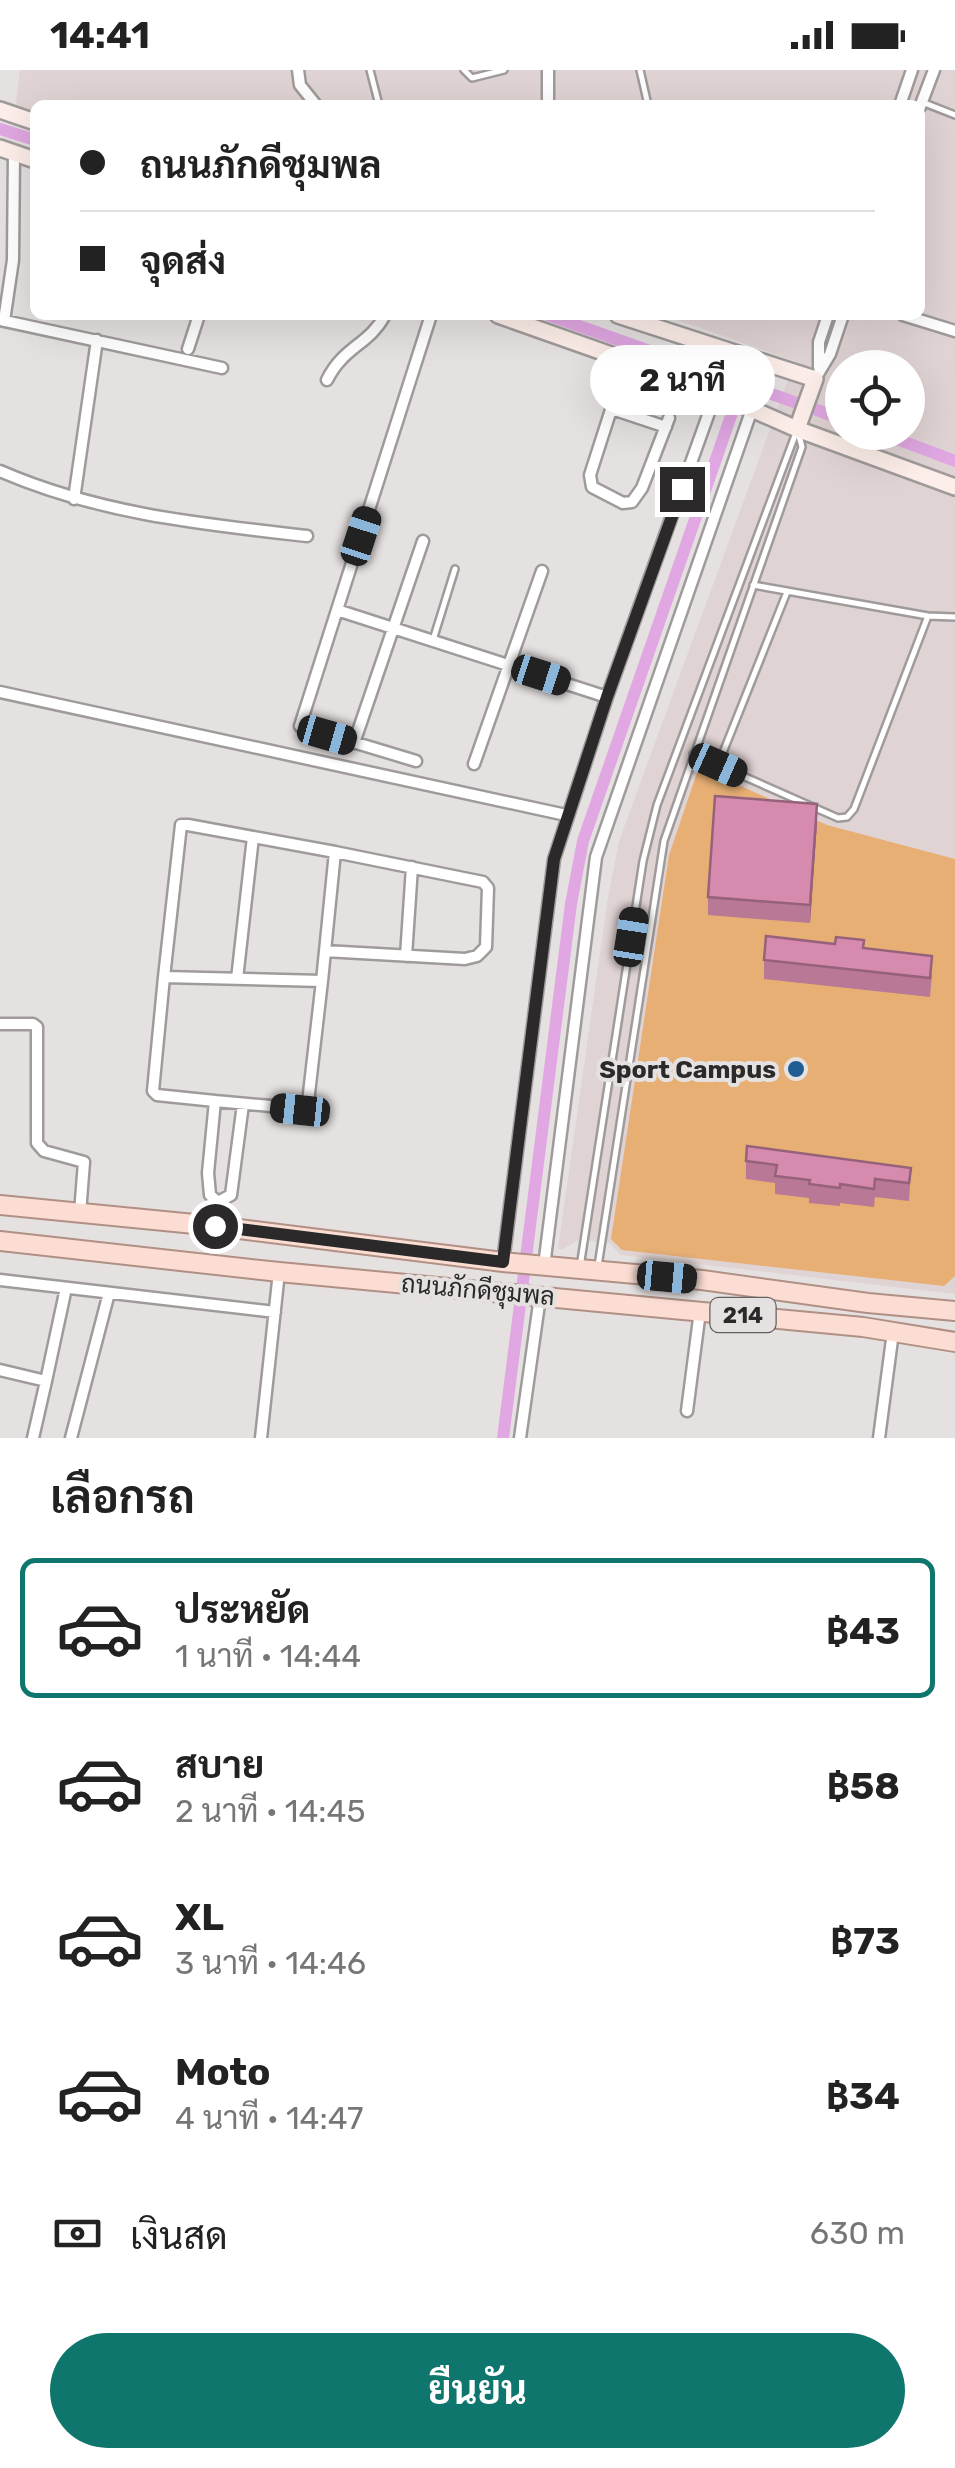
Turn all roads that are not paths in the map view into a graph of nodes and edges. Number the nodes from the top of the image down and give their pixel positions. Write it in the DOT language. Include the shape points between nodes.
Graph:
graph roads {
  1 [pos="298,70"];
  2 [pos="370,70"];
  3 [pos="464,70"];
  4 [pos="504,70"];
  5 [pos="548,70"];
  6 [pos="640,70"];
  7 [pos="912,70"];
  8 [pos="934,70"];
  9 [pos="312,100"];
  10 [pos="378,100"];
  11 [pos="548,100"];
  12 [pos="647,100"];
  13 [pos="902,100"];
  14 [pos="923,100"];
  15 [pos="925,106"];
  16 [pos="0,110"];
  17 [pos="955,115"];
  18 [pos="30,120"];
  19 [pos="7,151"];
  20 [pos="0,232"];
  21 [pos="14,234"];
  22 [pos="2,320"];
  23 [pos="197,320"];
  24 [pos="382,320"];
  25 [pos="429,320"];
  26 [pos="512,320"];
  27 [pos="631,320"];
  28 [pos="826,320"];
  29 [pos="842,320"];
  30 [pos="919,320"];
  31 [pos="955,332"];
  32 [pos="97,340"];
  33 [pos="188,348"];
  34 [pos="710,351"];
  35 [pos="627,360"];
  36 [pos="222,368"];
  37 [pos="815,379"];
  38 [pos="326,380"];
  39 [pos="700,383"];
  40 [pos="716,393"];
  41 [pos="612,408"];
  42 [pos="752,409"];
  43 [pos="799,425"];
  44 [pos="0,472"];
  45 [pos="955,487"];
  46 [pos="74,499"];
  47 [pos="307,536"];
  48 [pos="423,542"];
  49 [pos="455,569"];
  50 [pos="542,571"];
  51 [pos="753,585"];
  52 [pos="787,592"];
  53 [pos="337,610"];
  54 [pos="928,616"];
  55 [pos="955,617"];
  56 [pos="392,627"];
  57 [pos="433,640"];
  58 [pos="508,664"];
  59 [pos="0,692"];
  60 [pos="607,697"];
  61 [pos="354,742"];
  62 [pos="693,754"];
  63 [pos="416,761"];
  64 [pos="474,764"];
  65 [pos="718,765"];
  66 [pos="566,815"];
  67 [pos="253,837"];
  68 [pos="335,852"];
  69 [pos="412,867"];
  70 [pos="325,950"];
  71 [pos="406,956"];
  72 [pos="164,977"];
  73 [pos="238,979"];
  74 [pos="322,981"];
  75 [pos="0,1024"];
  76 [pos="214,1101"];
  77 [pos="243,1104"];
  78 [pos="218,1202"];
  79 [pos="0,1206"];
  80 [pos="80,1213"];
  81 [pos="215,1226"];
  82 [pos="0,1242"];
  83 [pos="506,1262"];
  84 [pos="540,1266"];
  85 [pos="589,1271"];
  86 [pos="279,1272"];
  87 [pos="0,1280"];
  88 [pos="66,1288"];
  89 [pos="109,1293"];
  90 [pos="535,1296"];
  91 [pos="700,1310"];
  92 [pos="955,1311"];
  93 [pos="275,1312"];
  94 [pos="892,1332"];
  95 [pos="955,1342"];
  96 [pos="0,1370"];
  97 [pos="46,1381"];
  98 [pos="687,1411"];
  99 [pos="32,1438"];
  100 [pos="71,1438"];
  101 [pos="262,1438"];
  102 [pos="520,1438"];
  103 [pos="879,1438"];
  1 -- 9 [label="street"];
  2 -- 10 [label="lane"];
  3 -- 4 [label="lane" via="472,78"];
  5 -- 11 [label="street"];
  6 -- 12 [label="lane"];
  7 -- 13 [label="street"];
  8 -- 14 [label="street"];
  15 -- 17 [label="lane"];
  16 -- 18 [label="street"];
  19 -- 21 [label="street"];
  20 -- 21 [label="street"];
  21 -- 22 [label="street"];
  22 -- 32 [label="street"];
  23 -- 33 [label="street"];
  24 -- 38 [label="street"];
  25 -- 53 [label="street"];
  26 -- 35 [label="street"];
  27 -- 34 [label="street"];
  28 -- 37 [label="street"];
  29 -- 37 [label="street"];
  30 -- 31 [label="street"];
  32 -- 36 [label="street"];
  32 -- 46 [label="street"];
  34 -- 37 [label="street"];
  34 -- 39 [label="street"];
  35 -- 39 [label="street"];
  35 -- 41 [label="street"];
  37 -- 43 [label="street"];
  39 -- 40 [label="street"];
  40 -- 42 [label="street"];
  40 -- 60 [label="street"];
  41 -- 41 [label="street" via="668,422 628,504 590,482"];
  42 -- 43 [label="street"];
  42 -- 84 [label="street" via="596,857"];
  43 -- 45 [label="street"];
  43 -- 51 [label="lane" via="802,447"];
  43 -- 85 [label="lane" via="642,861"];
  44 -- 46 [label="street"];
  46 -- 47 [label="street"];
  48 -- 56 [label="street"];
  49 -- 57 [label="lane"];
  50 -- 58 [label="street"];
  51 -- 52 [label="lane"];
  51 -- 62 [label="lane"];
  52 -- 54 [label="lane"];
  52 -- 65 [label="lane"];
  53 -- 56 [label="street"];
  53 -- 61 [label="street" via="299,724"];
  54 -- 55 [label="lane"];
  54 -- 65 [label="lane" via="846,817"];
  56 -- 57 [label="street"];
  56 -- 61 [label="street"];
  57 -- 58 [label="street"];
  58 -- 60 [label="street"];
  58 -- 64 [label="street"];
  59 -- 66 [label="street"];
  60 -- 66 [label="street"];
  61 -- 63 [label="street"];
  62 -- 65 [label="lane"];
  62 -- 85 [label="lane" via="658,866"];
  66 -- 83 [label="street" via="550,884"];
  67 -- 68 [label="street"];
  67 -- 72 [label="street" via="181,825"];
  67 -- 73 [label="street"];
  68 -- 69 [label="street"];
  68 -- 70 [label="street"];
  69 -- 71 [label="street"];
  69 -- 71 [label="street" via="483,882 486,947 464,959"];
  70 -- 71 [label="street"];
  70 -- 74 [label="street"];
  72 -- 73 [label="street"];
  72 -- 76 [label="street" via="153,1091"];
  73 -- 74 [label="street"];
  74 -- 77 [label="street" via="304,1109"];
  75 -- 80 [label="street" via="38,1027 36,1142 84,1162"];
  76 -- 77 [label="street"];
  76 -- 78 [label="street" via="208,1172 210,1195"];
  77 -- 78 [label="street" via="231,1196"];
  78 -- 81 [label="street"];
  79 -- 80 [label="main road, ถนนภักดีชุมพล / 214"];
  80 -- 81 [label="main road, ถนนภักดีชุมพล / 214"];
  81 -- 83 [label="main road, ถนนภักดีชุมพล / 214"];
  82 -- 86 [label="main road, ถนนภักดีชุมพล / 214"];
  83 -- 84 [label="main road, ถนนภักดีชุมพล / 214"];
  84 -- 85 [label="main road, ถนนภักดีชุมพล / 214"];
  85 -- 92 [label="main road, ถนนภักดีชุมพล / 214"];
  86 -- 90 [label="main road, ถนนภักดีชุมพล / 214"];
  86 -- 93 [label="street"];
  87 -- 88 [label="street"];
  88 -- 89 [label="street"];
  88 -- 97 [label="street"];
  89 -- 93 [label="street"];
  89 -- 100 [label="street"];
  90 -- 91 [label="main road, ถนนภักดีชุมพล / 214"];
  90 -- 102 [label="street"];
  91 -- 94 [label="main road, ถนนภักดีชุมพล / 214"];
  91 -- 98 [label="street"];
  93 -- 101 [label="street"];
  94 -- 95 [label="main road, ถนนภักดีชุมพล / 214"];
  94 -- 103 [label="street"];
  96 -- 97 [label="street"];
  97 -- 99 [label="street"];
}
